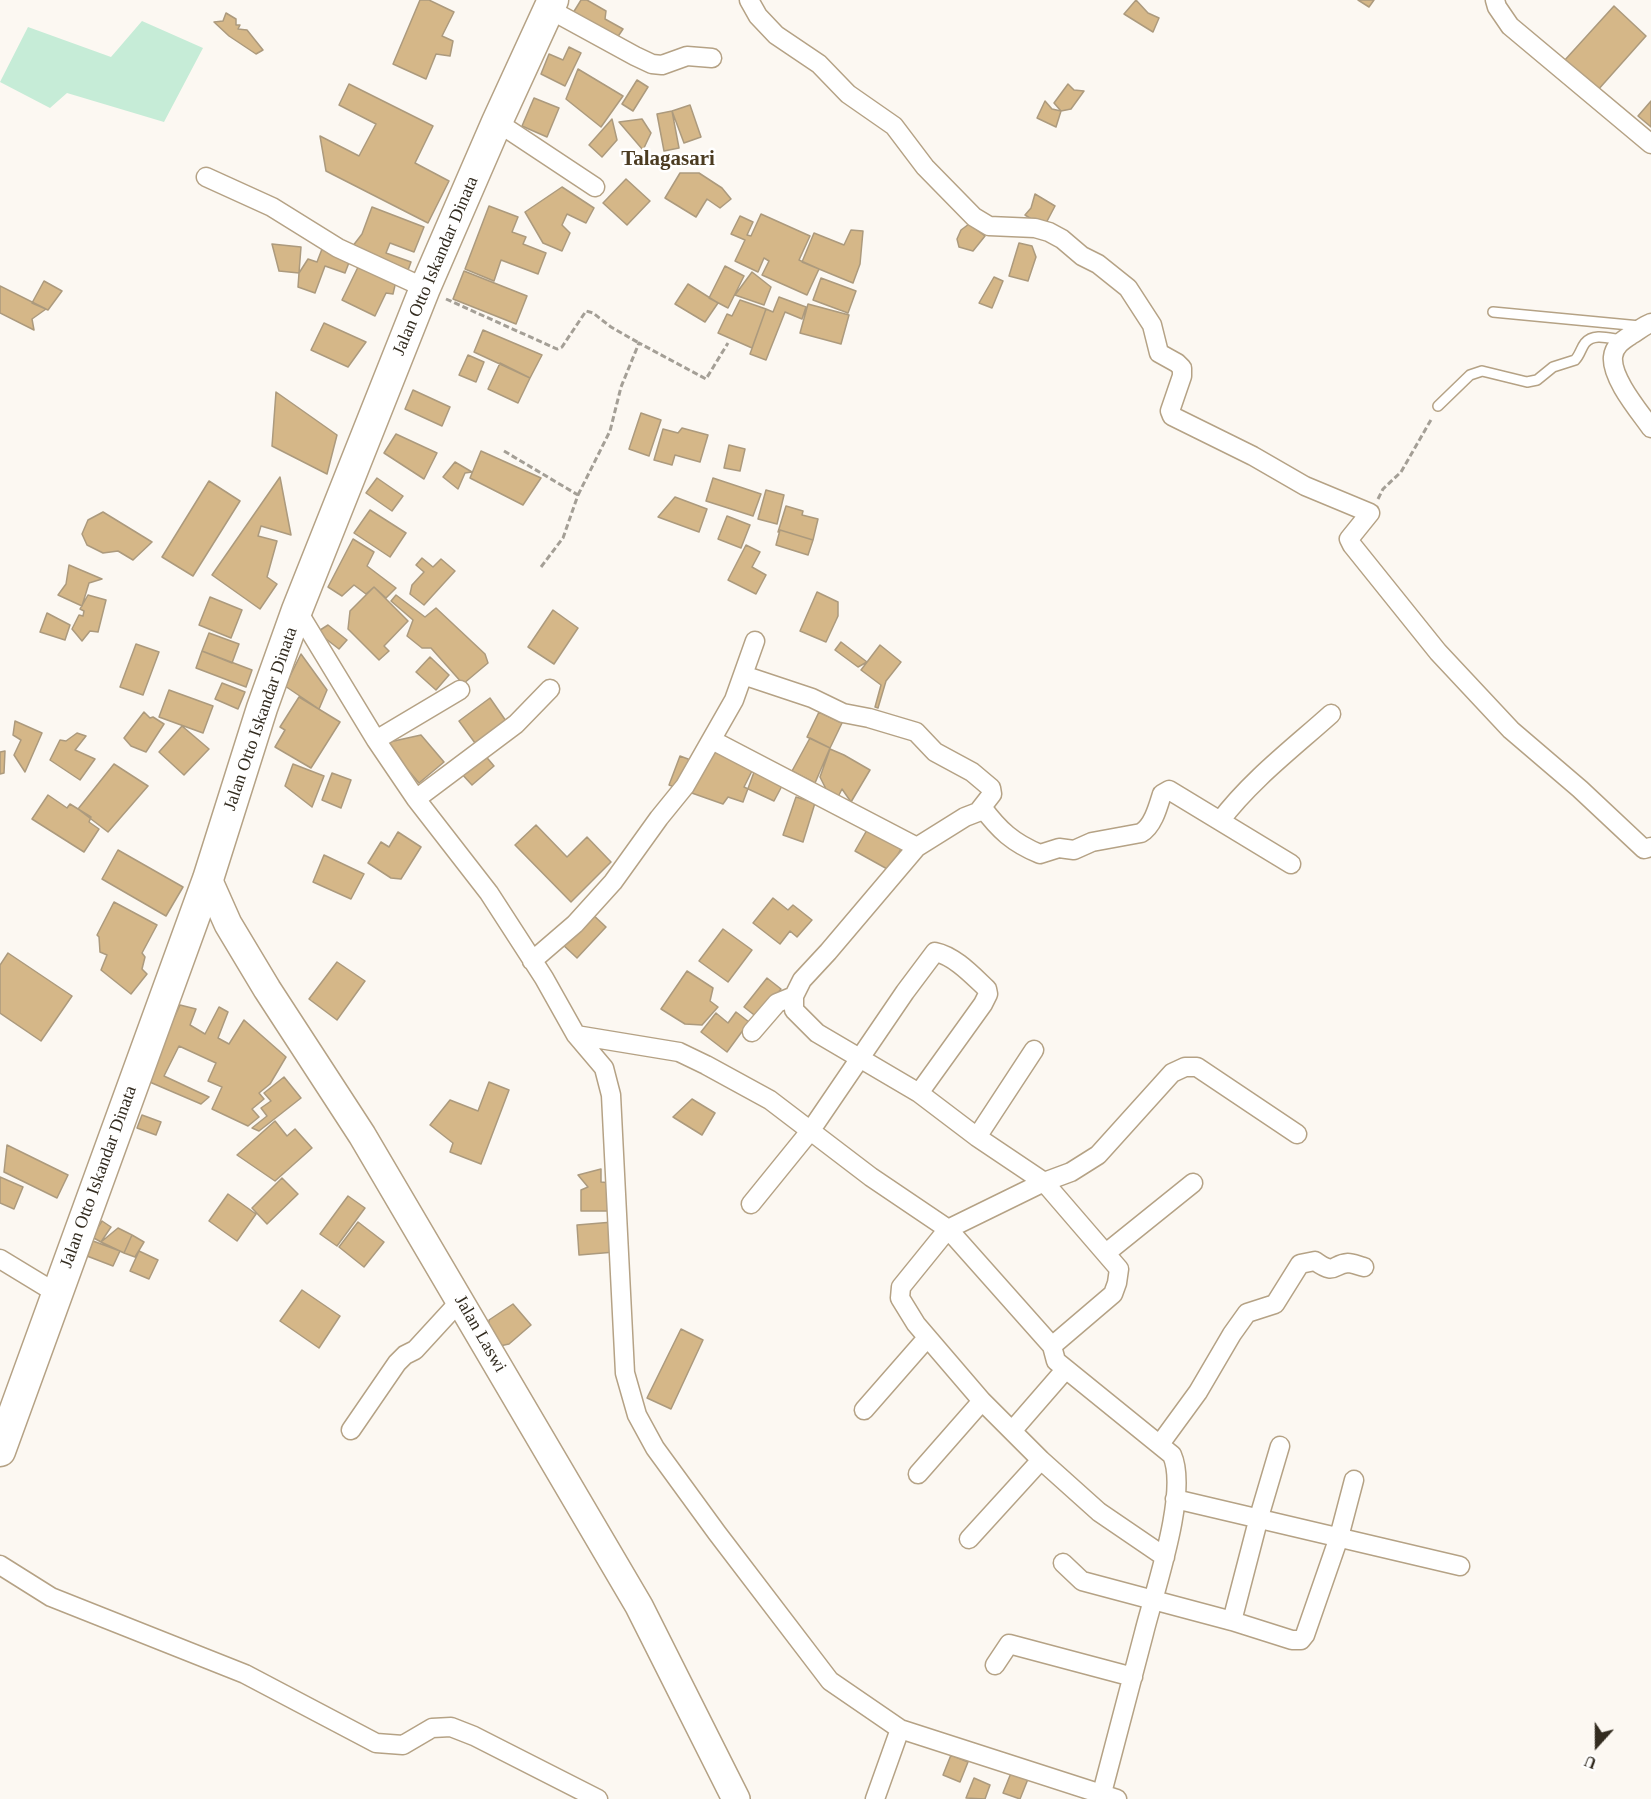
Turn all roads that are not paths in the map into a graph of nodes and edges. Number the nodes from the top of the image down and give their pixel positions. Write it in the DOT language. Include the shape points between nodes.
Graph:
graph roads {
  1 [pos="749,0"];
  2 [pos="1495,0"];
  3 [pos="551,4"];
  4 [pos="712,58"];
  5 [pos="497,122"];
  6 [pos="1651,144"];
  7 [pos="206,177"];
  8 [pos="595,186"];
  9 [pos="425,288"];
  10 [pos="1493,312"];
  11 [pos="1647,325"];
  12 [pos="1622,340"];
  13 [pos="1438,406"];
  14 [pos="1651,428"];
  15 [pos="297,610"];
  16 [pos="755,641"];
  17 [pos="743,675"];
  18 [pos="550,689"];
  19 [pos="460,690"];
  20 [pos="1331,714"];
  21 [pos="376,740"];
  22 [pos="712,740"];
  23 [pos="416,799"];
  24 [pos="975,812"];
  25 [pos="1220,821"];
  26 [pos="917,847"];
  27 [pos="1651,848"];
  28 [pos="1291,864"];
  29 [pos="208,879"];
  30 [pos="532,961"];
  31 [pos="794,996"];
  32 [pos="752,1032"];
  33 [pos="576,1035"];
  34 [pos="1034,1050"];
  35 [pos="861,1058"];
  36 [pos="919,1093"];
  37 [pos="811,1130"];
  38 [pos="1297,1134"];
  39 [pos="977,1137"];
  40 [pos="1044,1182"];
  41 [pos="1193,1183"];
  42 [pos="751,1204"];
  43 [pos="948,1229"];
  44 [pos="1106,1253"];
  45 [pos="0,1259"];
  46 [pos="1364,1267"];
  47 [pos="56,1293"];
  48 [pos="460,1301"];
  49 [pos="927,1338"];
  50 [pos="1052,1346"];
  51 [pos="1065,1370"];
  52 [pos="982,1401"];
  53 [pos="864,1410"];
  54 [pos="5,1419"];
  55 [pos="351,1430"];
  56 [pos="1012,1431"];
  57 [pos="1160,1444"];
  58 [pos="1280,1446"];
  59 [pos="0,1450"];
  60 [pos="1041,1460"];
  61 [pos="918,1473"];
  62 [pos="1354,1480"];
  63 [pos="1175,1499"];
  64 [pos="1259,1517"];
  65 [pos="1339,1537"];
  66 [pos="969,1539"];
  67 [pos="1165,1557"];
  68 [pos="1063,1563"];
  69 [pos="0,1565"];
  70 [pos="1460,1566"];
  71 [pos="1153,1601"];
  72 [pos="1232,1622"];
  73 [pos="995,1665"];
  74 [pos="1133,1677"];
  75 [pos="900,1730"];
  76 [pos="1109,1796"];
  77 [pos="598,1799"];
  78 [pos="736,1799"];
  79 [pos="875,1799"];
  1 -- 27 [label="street" via="776,35 819,64 848,94 894,126 926,167 974,217 989,226 1049,232 1128,288 1152,325 1159,353 1182,368 1172,416 1305,486 1370,513 1349,539 1438,652 1511,730 1644,849"];
  2 -- 6 [label="street" via="1510,26"];
  3 -- 4 [label="street" via="652,64 662,66 687,56"];
  3 -- 5 [label="main road, Jalan Otto Iskandar Dinata"];
  5 -- 8 [label="street"];
  5 -- 9 [label="main road, Jalan Otto Iskandar Dinata"];
  7 -- 9 [label="street" via="272,207 338,248"];
  9 -- 15 [label="main road, Jalan Otto Iskandar Dinata"];
  10 -- 11 [label="lane"];
  11 -- 12 [label="street"];
  12 -- 13 [label="lane" via="1592,338 1575,360 1553,367 1537,380 1527,382 1482,371 1470,375"];
  12 -- 14 [label="street" via="1613,357 1616,374"];
  15 -- 21 [label="street"];
  15 -- 29 [label="main road, Jalan Otto Iskandar Dinata"];
  16 -- 17 [label="street"];
  17 -- 22 [label="street"];
  17 -- 24 [label="street" via="812,698 843,713 916,732 935,752 972,772 991,788 992,794"];
  18 -- 23 [label="street" via="516,724"];
  19 -- 21 [label="street"];
  20 -- 25 [label="street" via="1251,786"];
  21 -- 23 [label="street"];
  22 -- 26 [label="street"];
  22 -- 30 [label="street" via="685,786 613,882 575,924"];
  23 -- 30 [label="street" via="489,893"];
  24 -- 25 [label="street" via="1018,844 1040,854 1059,848 1074,850 1147,830 1167,790"];
  24 -- 26 [label="street"];
  25 -- 28 [label="street"];
  26 -- 31 [label="street" via="802,980"];
  29 -- 47 [label="main road, Jalan Otto Iskandar Dinata"];
  29 -- 48 [label="street, Jalan Laswi" via="228,924 363,1135"];
  30 -- 33 [label="street"];
  31 -- 32 [label="street" via="777,1003"];
  31 -- 35 [label="street" via="794,1011 817,1033"];
  33 -- 37 [label="street" via="679,1052 770,1100"];
  33 -- 75 [label="street" via="604,1068 611,1095 625,1373 637,1415 682,1486 831,1681"];
  34 -- 39 [label="street"];
  35 -- 36 [label="street"];
  35 -- 36 [label="street" via="928,960 935,952 940,953 958,964 988,993"];
  35 -- 37 [label="street"];
  36 -- 39 [label="street"];
  37 -- 42 [label="street"];
  37 -- 43 [label="street"];
  38 -- 40 [label="street" via="1197,1067 1185,1067 1172,1073 1098,1155 1071,1172"];
  39 -- 40 [label="street"];
  40 -- 43 [label="street"];
  40 -- 44 [label="street"];
  41 -- 44 [label="street"];
  43 -- 49 [label="street" via="901,1287 900,1298"];
  43 -- 50 [label="street"];
  44 -- 50 [label="street" via="1119,1269 1113,1294"];
  45 -- 47 [label="street"];
  46 -- 57 [label="street" via="1346,1263 1324,1267 1315,1260 1300,1264 1275,1304 1247,1314"];
  47 -- 54 [label="main road, Jalan Otto Iskandar Dinata"];
  48 -- 55 [label="street" via="415,1350 397,1363"];
  48 -- 78 [label="street, Jalan Laswi" via="639,1606"];
  49 -- 52 [label="street"];
  49 -- 53 [label="street"];
  50 -- 51 [label="street" via="1056,1361"];
  51 -- 56 [label="street"];
  51 -- 57 [label="street"];
  52 -- 56 [label="street"];
  52 -- 61 [label="street"];
  54 -- 59 [label="main road, Jalan Otto Iskandar Dinata"];
  56 -- 60 [label="street"];
  57 -- 63 [label="street" via="1176,1464"];
  58 -- 64 [label="street"];
  60 -- 66 [label="street"];
  60 -- 67 [label="street" via="1099,1512"];
  62 -- 65 [label="street"];
  63 -- 64 [label="street"];
  63 -- 67 [label="street"];
  64 -- 65 [label="street"];
  64 -- 72 [label="street"];
  65 -- 70 [label="street"];
  65 -- 72 [label="street" via="1301,1640"];
  67 -- 71 [label="street"];
  68 -- 71 [label="street" via="1082,1581"];
  69 -- 77 [label="street" via="51,1597 245,1674 376,1743 403,1745 432,1728 451,1727"];
  71 -- 72 [label="street"];
  71 -- 74 [label="street"];
  73 -- 74 [label="street" via="1009,1644"];
  74 -- 76 [label="street"];
  75 -- 76 [label="street"];
  75 -- 79 [label="street"];
}
